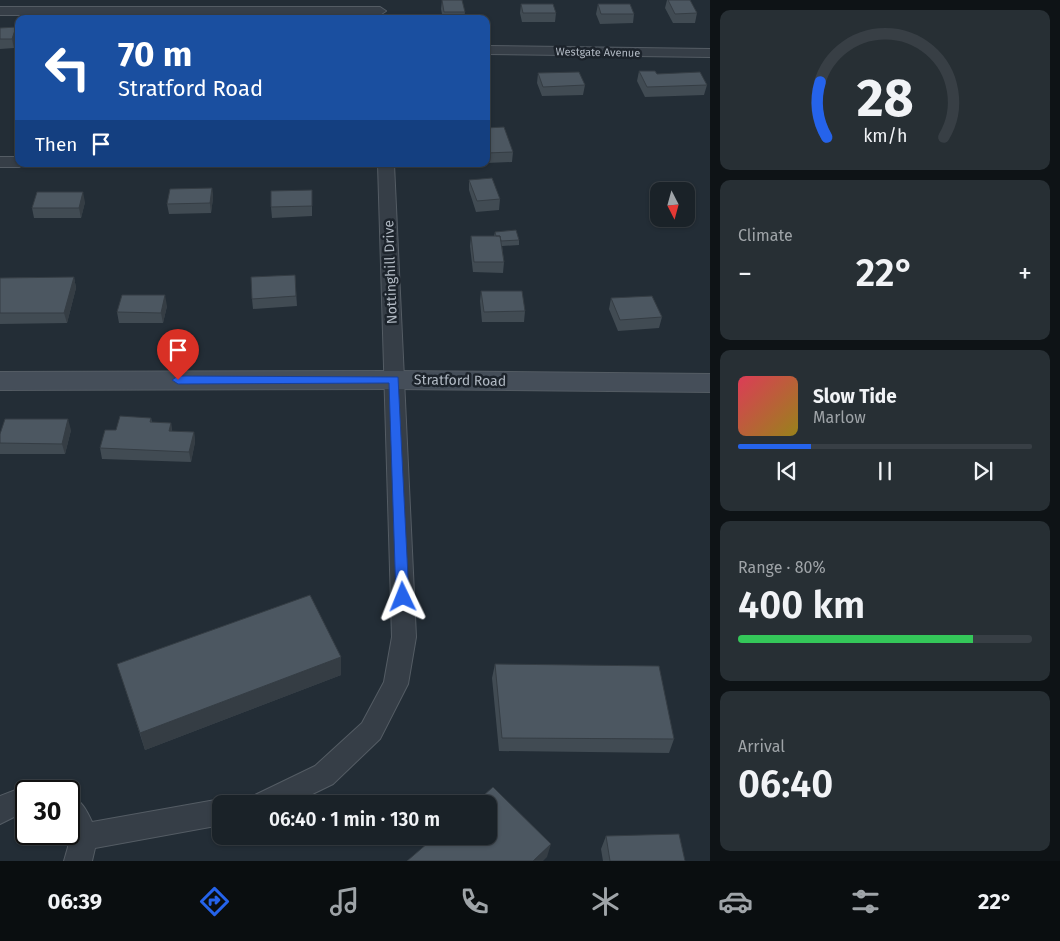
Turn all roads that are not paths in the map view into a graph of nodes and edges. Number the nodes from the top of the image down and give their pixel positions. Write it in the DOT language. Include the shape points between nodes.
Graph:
graph roads {
  1 [pos="380,10"];
  2 [pos="0,11"];
  3 [pos="490,50"];
  4 [pos="710,53"];
  5 [pos="0,162"];
  6 [pos="15,162"];
  7 [pos="386,167"];
  8 [pos="0,380"];
  9 [pos="395,380"];
  10 [pos="710,383"];
  11 [pos="283,795"];
  12 [pos="15,803"];
  13 [pos="0,811"];
  14 [pos="212,814"];
  15 [pos="80,849"];
  1 -- 2 [label="street"];
  3 -- 4 [label="street, Westgate Avenue"];
  5 -- 6 [label="street"];
  7 -- 9 [label="street, Nottinghill Drive"];
  8 -- 9 [label="main road, Stratford Road"];
  9 -- 10 [label="main road, Stratford Road"];
  9 -- 11 [label="street, Nottinghill Drive" via="404,637 396,684 371,731 324,775"];
  12 -- 13 [label="street"];
  14 -- 15 [label="street"];
}
